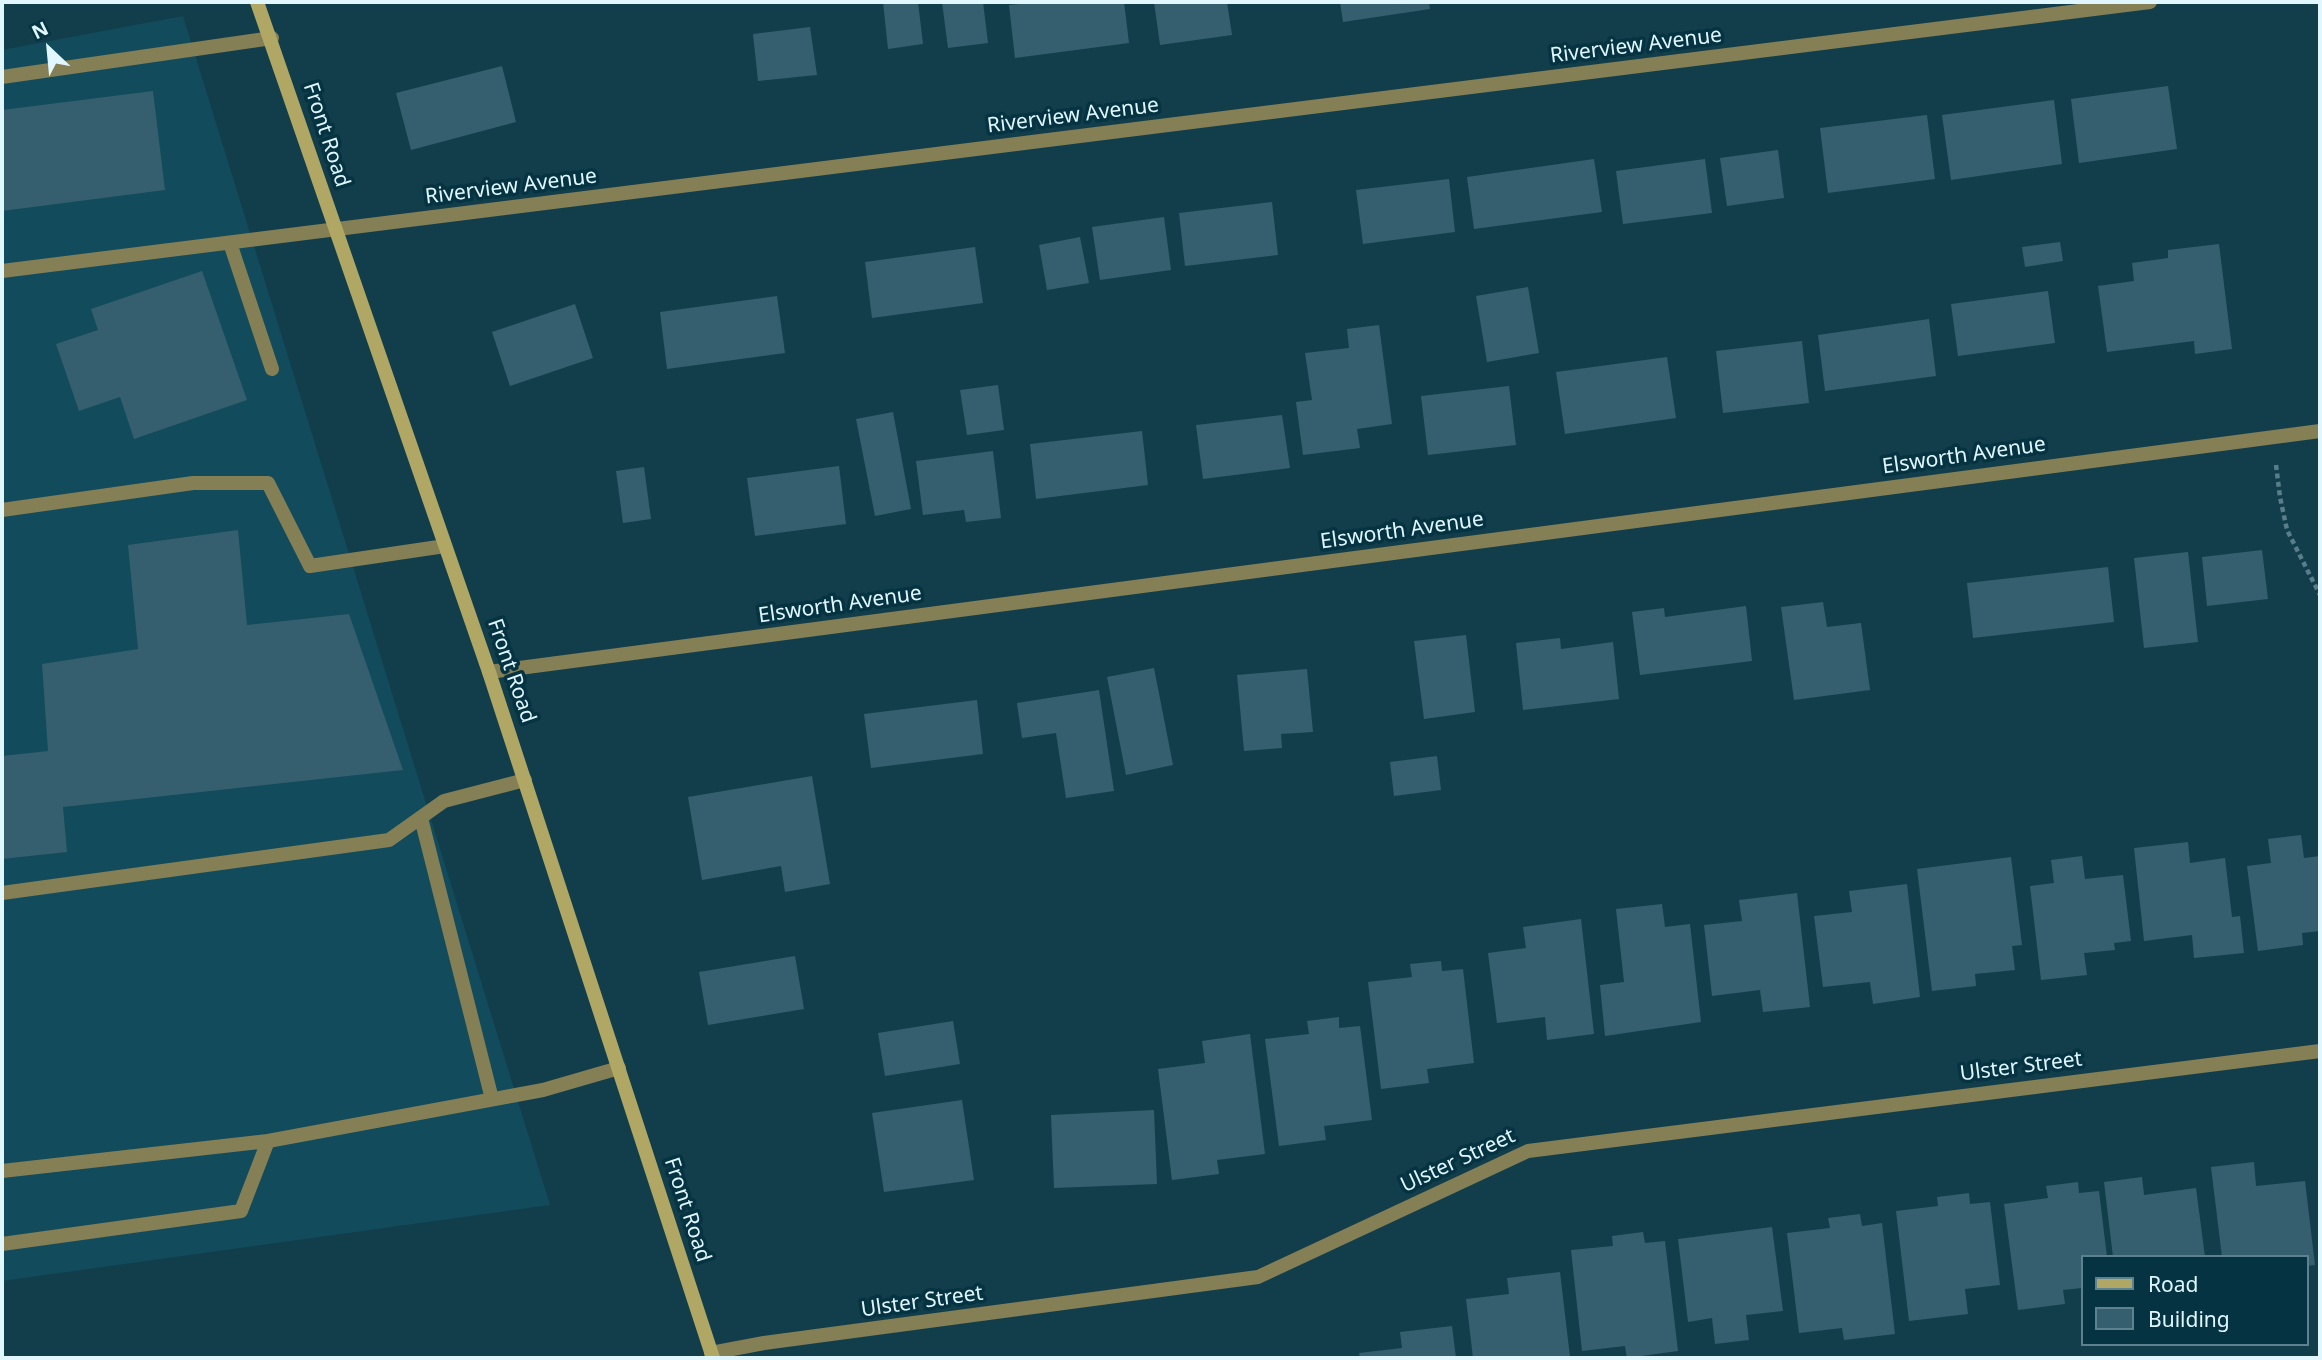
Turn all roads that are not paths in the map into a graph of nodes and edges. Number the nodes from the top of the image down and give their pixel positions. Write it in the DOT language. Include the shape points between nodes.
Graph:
graph roads {
  1 [pos="257,2"];
  2 [pos="2150,2"];
  3 [pos="272,38"];
  4 [pos="2,77"];
  5 [pos="336,231"];
  6 [pos="230,243"];
  7 [pos="2,271"];
  8 [pos="272,369"];
  9 [pos="2320,430"];
  10 [pos="2,510"];
  11 [pos="445,547"];
  12 [pos="489,672"];
  13 [pos="525,780"];
  14 [pos="421,818"];
  15 [pos="2,893"];
  16 [pos="2320,1051"];
  17 [pos="619,1068"];
  18 [pos="492,1099"];
  19 [pos="268,1141"];
  20 [pos="2,1171"];
  21 [pos="2,1244"];
  22 [pos="712,1356"];
  1 -- 3 [label="main road, Front Road"];
  2 -- 5 [label="street, Riverview Avenue"];
  3 -- 4 [label="street"];
  3 -- 5 [label="main road, Front Road"];
  5 -- 6 [label="street, Riverview Avenue"];
  5 -- 11 [label="main road, Front Road"];
  6 -- 7 [label="street, Riverview Avenue"];
  6 -- 8 [label="street"];
  9 -- 12 [label="street, Elsworth Avenue"];
  10 -- 11 [label="street" via="193,483 268,484 310,566"];
  11 -- 12 [label="main road, Front Road"];
  12 -- 13 [label="main road, Front Road"];
  13 -- 14 [label="street" via="444,801"];
  13 -- 17 [label="main road, Front Road"];
  14 -- 15 [label="street" via="389,840"];
  14 -- 18 [label="street"];
  16 -- 22 [label="street, Ulster Street" via="1528,1151 1258,1277 764,1343"];
  17 -- 18 [label="street"];
  17 -- 22 [label="main road, Front Road"];
  18 -- 19 [label="street"];
  19 -- 20 [label="street"];
  19 -- 21 [label="street" via="241,1211"];
}
